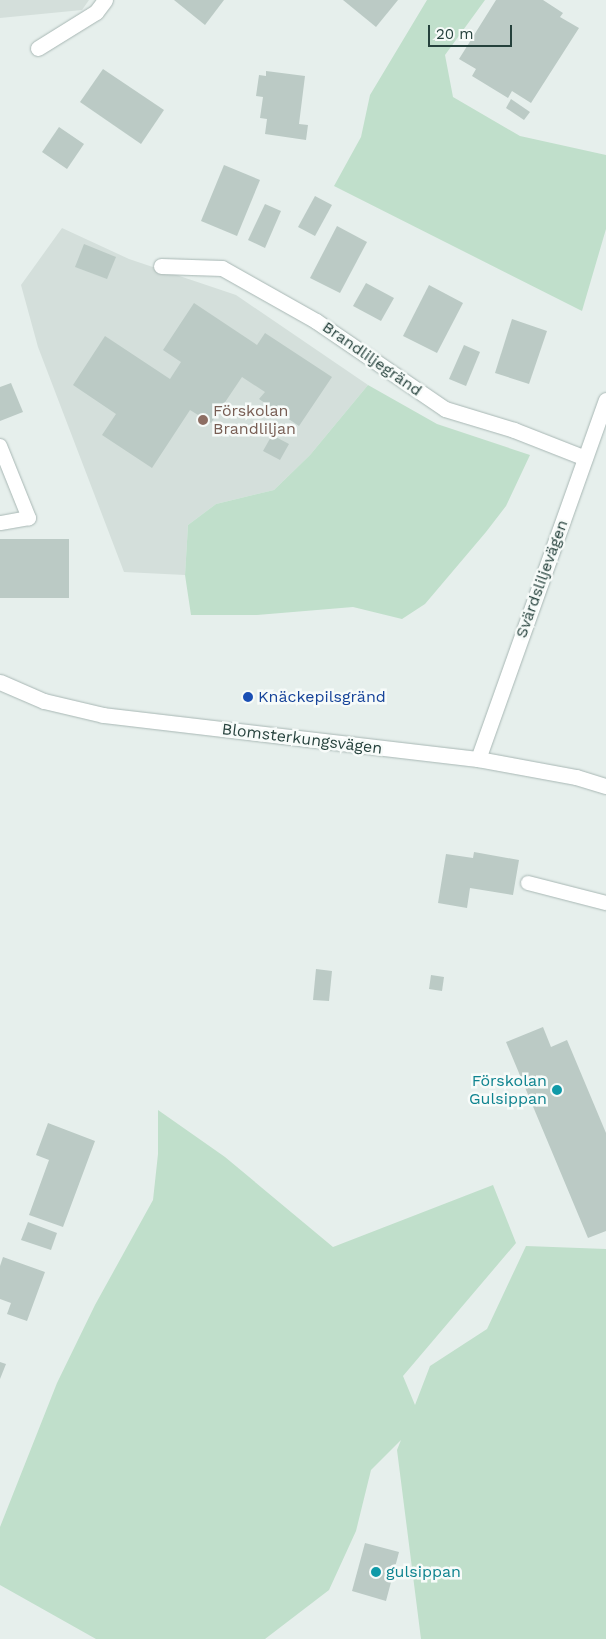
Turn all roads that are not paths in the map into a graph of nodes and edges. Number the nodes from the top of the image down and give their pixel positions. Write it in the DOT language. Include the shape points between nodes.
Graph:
graph roads {
  1 [pos="105,0"];
  2 [pos="38,48"];
  3 [pos="161,266"];
  4 [pos="606,400"];
  5 [pos="0,446"];
  6 [pos="585,458"];
  7 [pos="0,523"];
  8 [pos="0,682"];
  9 [pos="478,759"];
  10 [pos="606,786"];
  11 [pos="528,883"];
  12 [pos="606,903"];
  1 -- 2 [label="street" via="96,12"];
  3 -- 6 [label="street, Brandliljegränd" via="222,268 316,321 445,410 514,430"];
  4 -- 6 [label="street, Svärdsliljevägen"];
  5 -- 7 [label="lane" via="29,518"];
  6 -- 9 [label="street, Svärdsliljevägen"];
  8 -- 9 [label="street, Blomsterkungsvägen" via="44,701 103,715"];
  9 -- 10 [label="street, Blomsterkungsvägen" via="576,776"];
  11 -- 12 [label="lane"];
}
